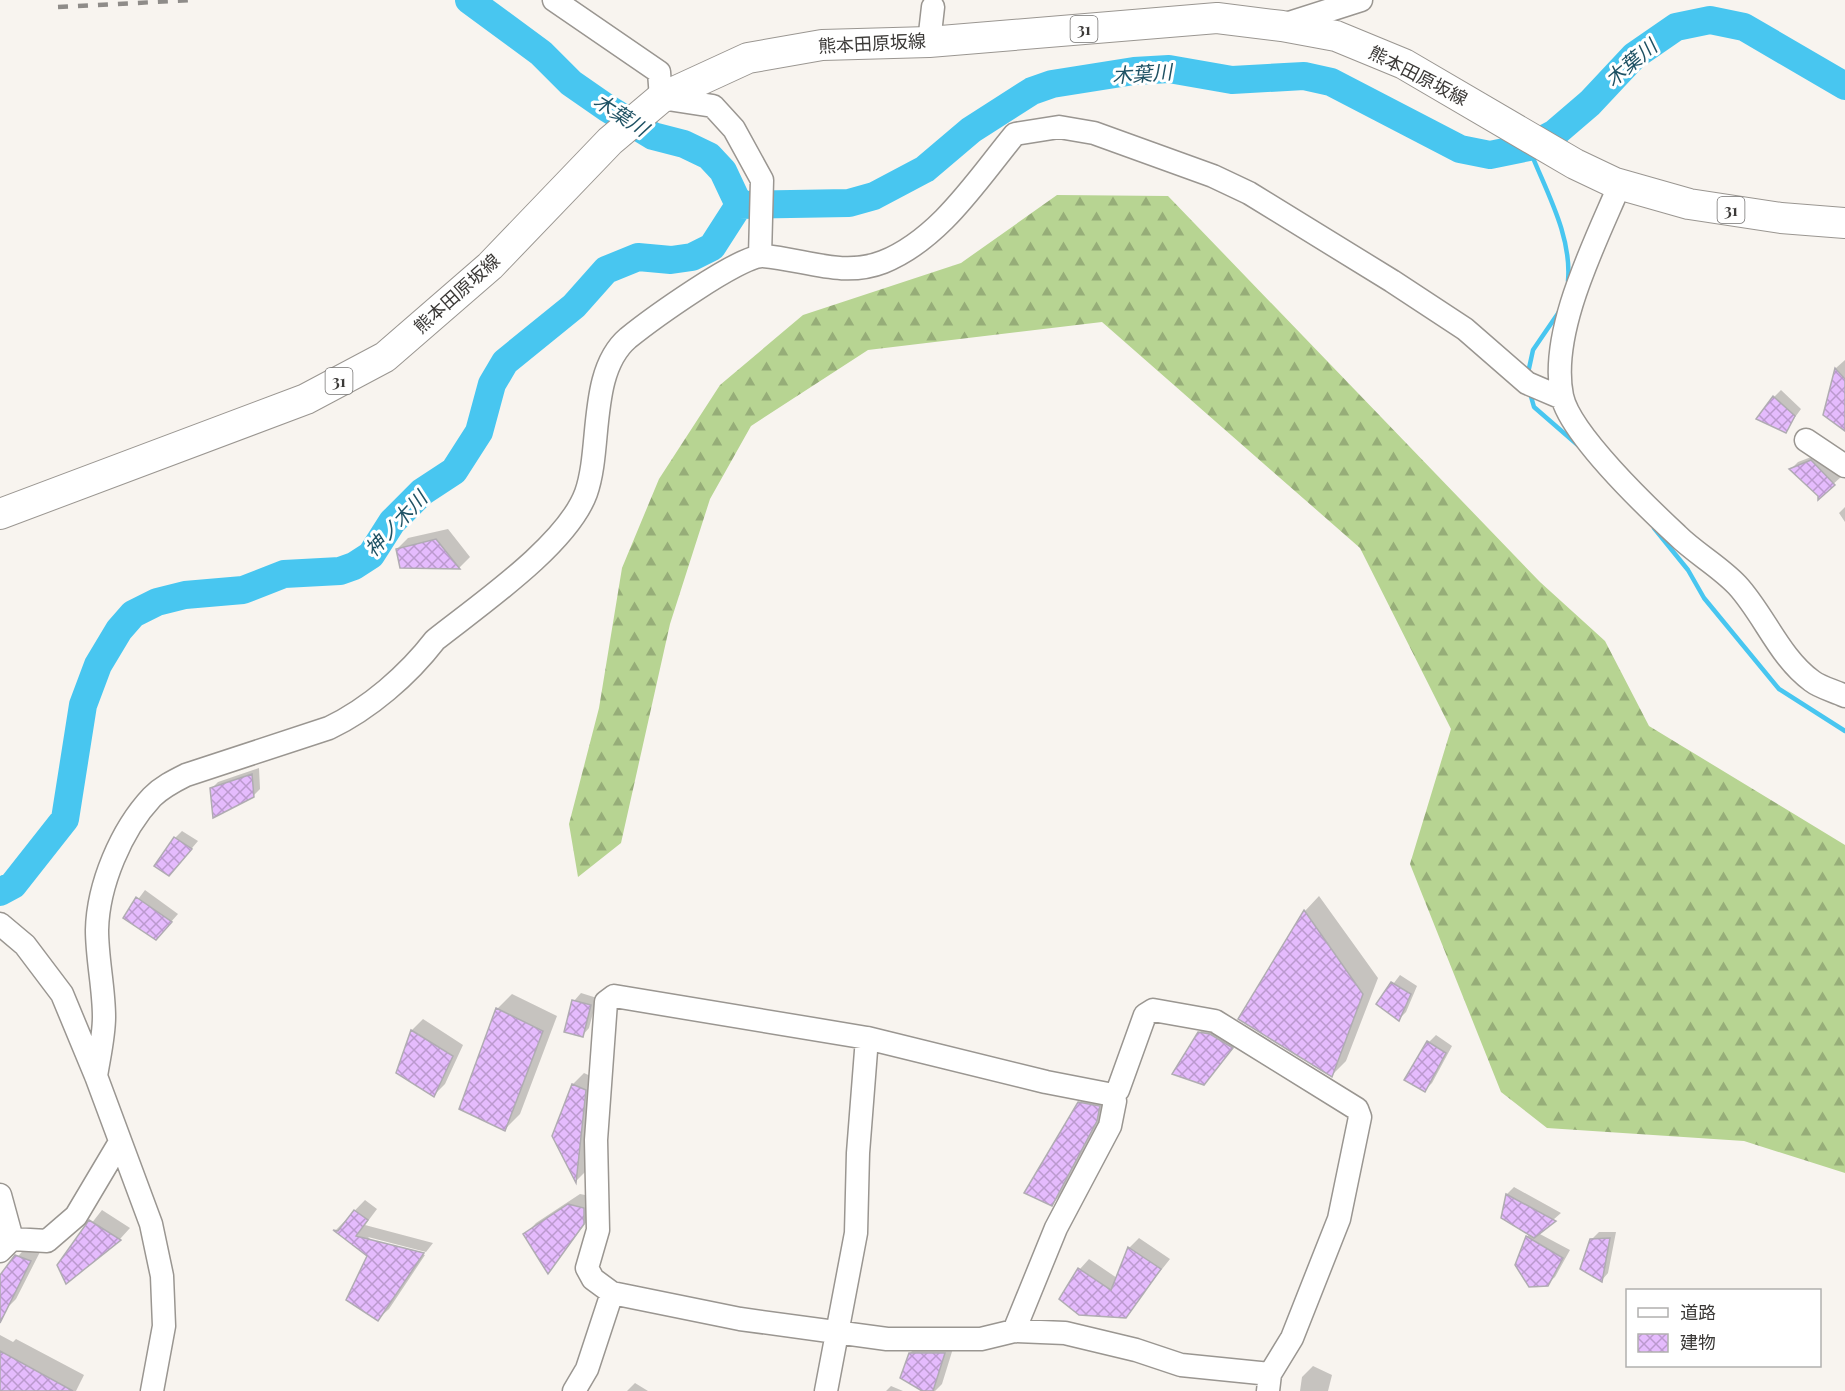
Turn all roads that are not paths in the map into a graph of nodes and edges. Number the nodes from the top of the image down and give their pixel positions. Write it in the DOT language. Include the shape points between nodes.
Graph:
graph roads {
  1 [pos="554,0"];
  2 [pos="1361,0"];
  3 [pos="933,7"];
  4 [pos="1282,26"];
  5 [pos="929,42"];
  6 [pos="653,104"];
  7 [pos="1620,184"];
  8 [pos="1845,223"];
  9 [pos="760,256"];
  10 [pos="1562,398"];
  11 [pos="1806,440"];
  12 [pos="1845,466"];
  13 [pos="0,514"];
  14 [pos="1845,696"];
  15 [pos="0,924"];
  16 [pos="867,1038"];
  17 [pos="96,1076"];
  18 [pos="1113,1095"];
  19 [pos="120,1142"];
  20 [pos="0,1195"];
  21 [pos="6,1245"];
  22 [pos="612,1293"];
  23 [pos="1014,1331"];
  24 [pos="836,1334"];
  25 [pos="1269,1382"];
  26 [pos="152,1391"];
  27 [pos="574,1391"];
  28 [pos="826,1391"];
  1 -- 6 [label="street" via="659,72"];
  2 -- 4 [label="street"];
  3 -- 5 [label="street"];
  4 -- 5 [label="main road, 熊本田原坂線 / 31" via="1216,18"];
  4 -- 7 [label="main road, 熊本田原坂線 / 31" via="1336,36 1404,64 1575,164"];
  5 -- 6 [label="main road, 熊本田原坂線 / 31" via="822,45 748,58"];
  6 -- 9 [label="street" via="712,106 734,129 762,180"];
  6 -- 13 [label="main road, 熊本田原坂線 / 31" via="610,141 490,267 385,357 306,399"];
  7 -- 8 [label="main road, 熊本田原坂線 / 31" via="1689,204"];
  7 -- 10 [label="street" via="1574,294 1559,365"];
  9 -- 10 [label="street" via="835,270 881,262 911,247 947,217 1015,134 1059,127 1094,133 1213,176 1249,194 1465,329 1527,383"];
  9 -- 17 [label="street" via="718,275 626,341 609,366 595,426 593,464 586,494 558,536 525,568 435,640 375,699 345,720 186,775 152,797 115,857 103,892 97,928 104,1016"];
  10 -- 14 [label="street" via="1580,429 1619,479 1679,538 1736,584 1789,658 1812,682"];
  11 -- 12 [label="street"];
  15 -- 17 [label="street" via="25,945 62,994"];
  16 -- 18 [label="street"];
  16 -- 22 [label="street" via="614,996 606,1002 596,1140 598,1230 587,1268 593,1279"];
  16 -- 24 [label="street" via="856,1233"];
  17 -- 19 [label="street"];
  18 -- 23 [label="street" via="1110,1125 1056,1228"];
  18 -- 25 [label="street" via="1145,1015 1153,1010 1215,1021 1357,1109 1359,1126 1339,1219 1292,1338"];
  19 -- 21 [label="street" via="76,1216 47,1241"];
  19 -- 26 [label="street" via="151,1224 162,1276 164,1326"];
  20 -- 21 [label="street"];
  22 -- 24 [label="street"];
  22 -- 27 [label="street" via="587,1369"];
  23 -- 24 [label="street" via="981,1339 887,1339"];
  23 -- 25 [label="street" via="1065,1333 1181,1365"];
  24 -- 28 [label="street"];
}
